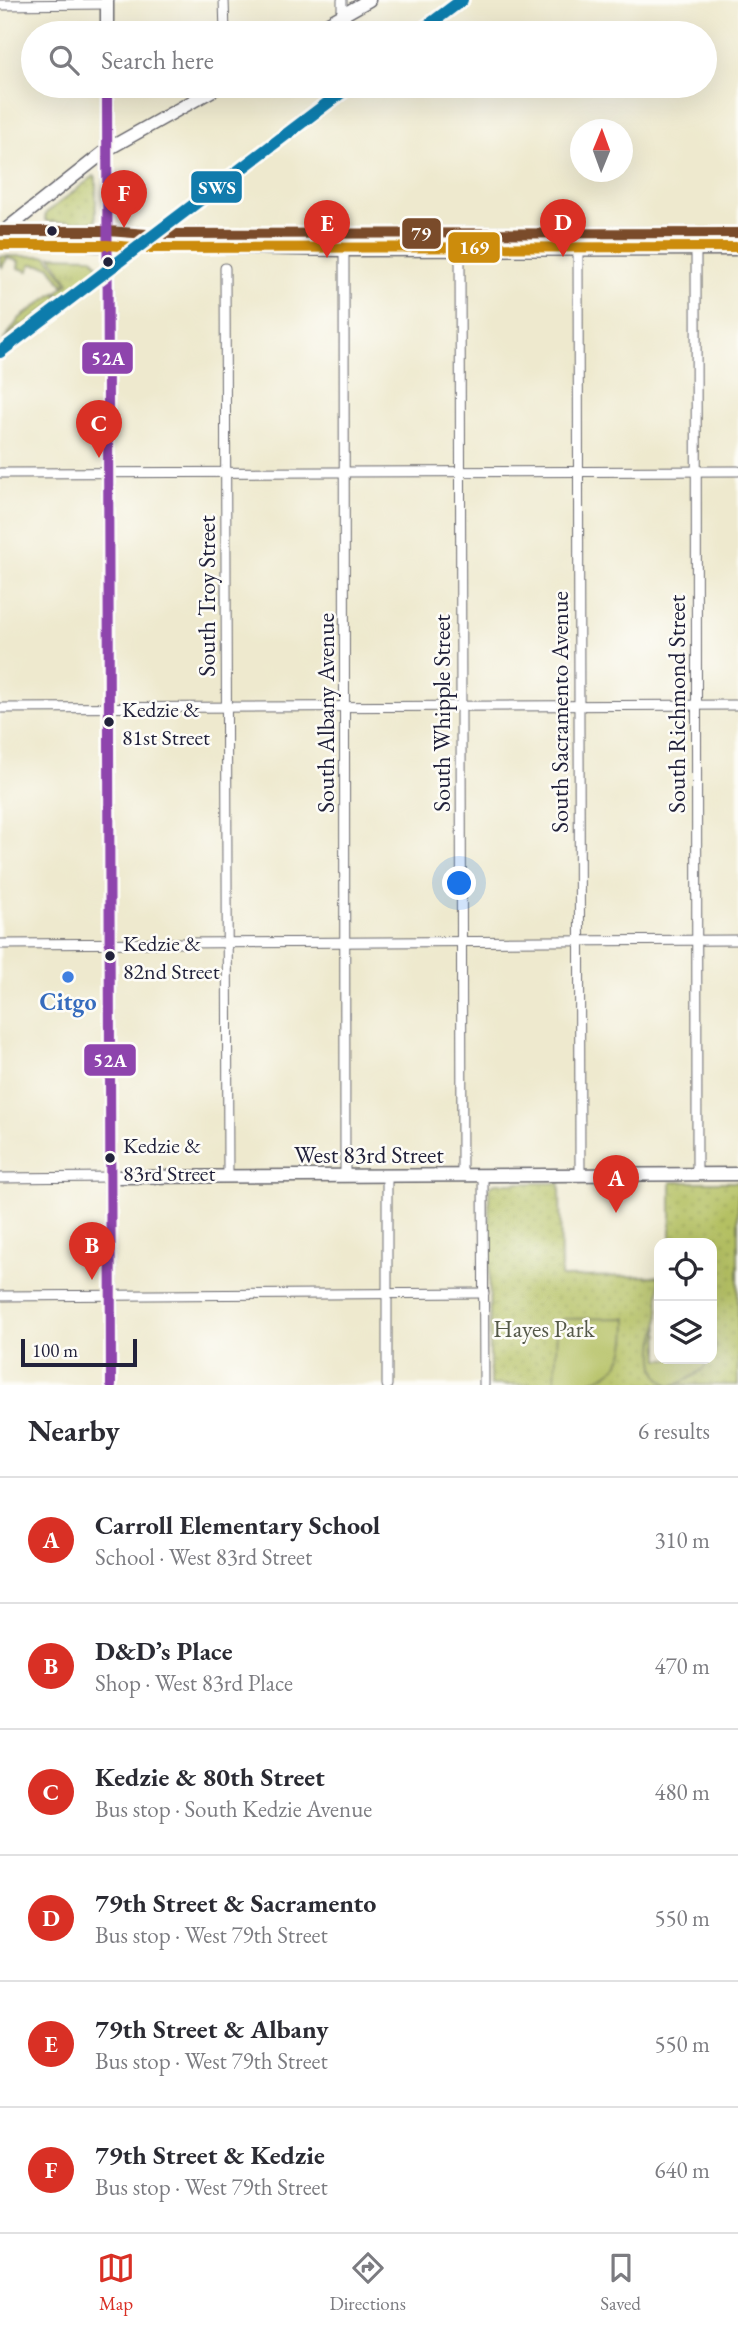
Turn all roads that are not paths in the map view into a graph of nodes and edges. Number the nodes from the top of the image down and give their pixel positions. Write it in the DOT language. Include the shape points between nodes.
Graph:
graph roads {
  1 [pos="224,0"];
  2 [pos="342,0"];
  3 [pos="369,0"];
  4 [pos="107,2"];
  5 [pos="0,5"];
  6 [pos="342,16"];
  7 [pos="107,21"];
  8 [pos="225,21"];
  9 [pos="333,21"];
  10 [pos="107,98"];
  11 [pos="199,98"];
  12 [pos="108,149"];
  13 [pos="108,231"];
  14 [pos="696,233"];
  15 [pos="738,233"];
  16 [pos="1,235"];
  17 [pos="108,246"];
  18 [pos="578,249"];
  19 [pos="696,249"];
  20 [pos="738,249"];
  21 [pos="344,250"];
  22 [pos="460,250"];
  23 [pos="225,268"];
  24 [pos="579,471"];
  25 [pos="696,471"];
  26 [pos="738,471"];
  27 [pos="344,472"];
  28 [pos="461,472"];
  29 [pos="0,473"];
  30 [pos="108,473"];
  31 [pos="226,473"];
  32 [pos="579,705"];
  33 [pos="697,705"];
  34 [pos="738,705"];
  35 [pos="461,706"];
  36 [pos="109,707"];
  37 [pos="227,707"];
  38 [pos="345,707"];
  39 [pos="0,708"];
  40 [pos="738,940"];
  41 [pos="462,941"];
  42 [pos="580,941"];
  43 [pos="697,941"];
  44 [pos="228,942"];
  45 [pos="345,942"];
  46 [pos="0,943"];
  47 [pos="110,943"];
  48 [pos="738,1174"];
  49 [pos="462,1175"];
  50 [pos="483,1175"];
  51 [pos="580,1175"];
  52 [pos="697,1175"];
  53 [pos="228,1176"];
  54 [pos="345,1176"];
  55 [pos="387,1176"];
  56 [pos="111,1177"];
  57 [pos="0,1178"];
  58 [pos="484,1293"];
  59 [pos="387,1294"];
  60 [pos="111,1295"];
  61 [pos="0,1296"];
  62 [pos="111,1385"];
  63 [pos="387,1385"];
  64 [pos="484,1385"];
  1 -- 8 [label="street"];
  2 -- 6 [label="street"];
  3 -- 6 [label="main road"];
  4 -- 5 [label="street"];
  4 -- 7 [label="main road"];
  6 -- 9 [label="main road"];
  10 -- 12 [label="main road"];
  11 -- 12 [label="main road"];
  12 -- 13 [label="main road"];
  12 -- 16 [label="main road"];
  13 -- 14 [label="main road"];
  13 -- 16 [label="main road"];
  13 -- 17 [label="main road"];
  14 -- 15 [label="main road"];
  14 -- 19 [label="street, South Richmond Street"];
  16 -- 17 [label="main road"];
  17 -- 21 [label="main road"];
  17 -- 30 [label="main road"];
  18 -- 19 [label="main road"];
  18 -- 22 [label="main road"];
  18 -- 24 [label="street, South Sacramento Avenue"];
  19 -- 20 [label="main road"];
  19 -- 25 [label="street, South Richmond Street"];
  21 -- 22 [label="main road"];
  21 -- 27 [label="street, South Albany Avenue"];
  22 -- 28 [label="street, South Whipple Street"];
  23 -- 31 [label="street, South Troy Street"];
  24 -- 25 [label="street"];
  24 -- 28 [label="street"];
  24 -- 32 [label="street, South Sacramento Avenue"];
  25 -- 26 [label="street"];
  25 -- 33 [label="street, South Richmond Street"];
  27 -- 28 [label="street"];
  27 -- 31 [label="street"];
  27 -- 38 [label="street, South Albany Avenue"];
  28 -- 35 [label="street, South Whipple Street"];
  29 -- 30 [label="street"];
  30 -- 31 [label="street"];
  30 -- 36 [label="main road"];
  31 -- 37 [label="street, South Troy Street"];
  32 -- 33 [label="street"];
  32 -- 35 [label="street"];
  32 -- 42 [label="street, South Sacramento Avenue"];
  33 -- 34 [label="street"];
  33 -- 43 [label="street, South Richmond Street"];
  35 -- 38 [label="street"];
  35 -- 41 [label="street, South Whipple Street"];
  36 -- 37 [label="street"];
  36 -- 39 [label="street"];
  36 -- 47 [label="main road"];
  37 -- 38 [label="street"];
  37 -- 44 [label="street, South Troy Street"];
  38 -- 45 [label="street, South Albany Avenue"];
  40 -- 43 [label="street"];
  41 -- 42 [label="street"];
  41 -- 45 [label="street"];
  41 -- 49 [label="street, South Whipple Street"];
  42 -- 43 [label="street"];
  42 -- 51 [label="street, South Sacramento Avenue"];
  43 -- 52 [label="street, South Richmond Street"];
  44 -- 45 [label="street"];
  44 -- 47 [label="street"];
  44 -- 53 [label="street, South Troy Street"];
  45 -- 54 [label="street, South Albany Avenue"];
  46 -- 47 [label="street"];
  47 -- 56 [label="main road"];
  48 -- 52 [label="main road, West 83rd Street"];
  49 -- 50 [label="main road, West 83rd Street"];
  49 -- 55 [label="main road, West 83rd Street"];
  50 -- 51 [label="main road, West 83rd Street"];
  50 -- 58 [label="street"];
  51 -- 52 [label="main road, West 83rd Street"];
  53 -- 54 [label="main road, West 83rd Street"];
  53 -- 56 [label="main road, West 83rd Street"];
  54 -- 55 [label="main road, West 83rd Street"];
  55 -- 59 [label="street"];
  56 -- 57 [label="street, West 83rd Street"];
  56 -- 60 [label="main road"];
  58 -- 59 [label="street"];
  58 -- 64 [label="street"];
  59 -- 60 [label="street"];
  59 -- 63 [label="street"];
  60 -- 61 [label="street"];
  60 -- 62 [label="main road"];
}
